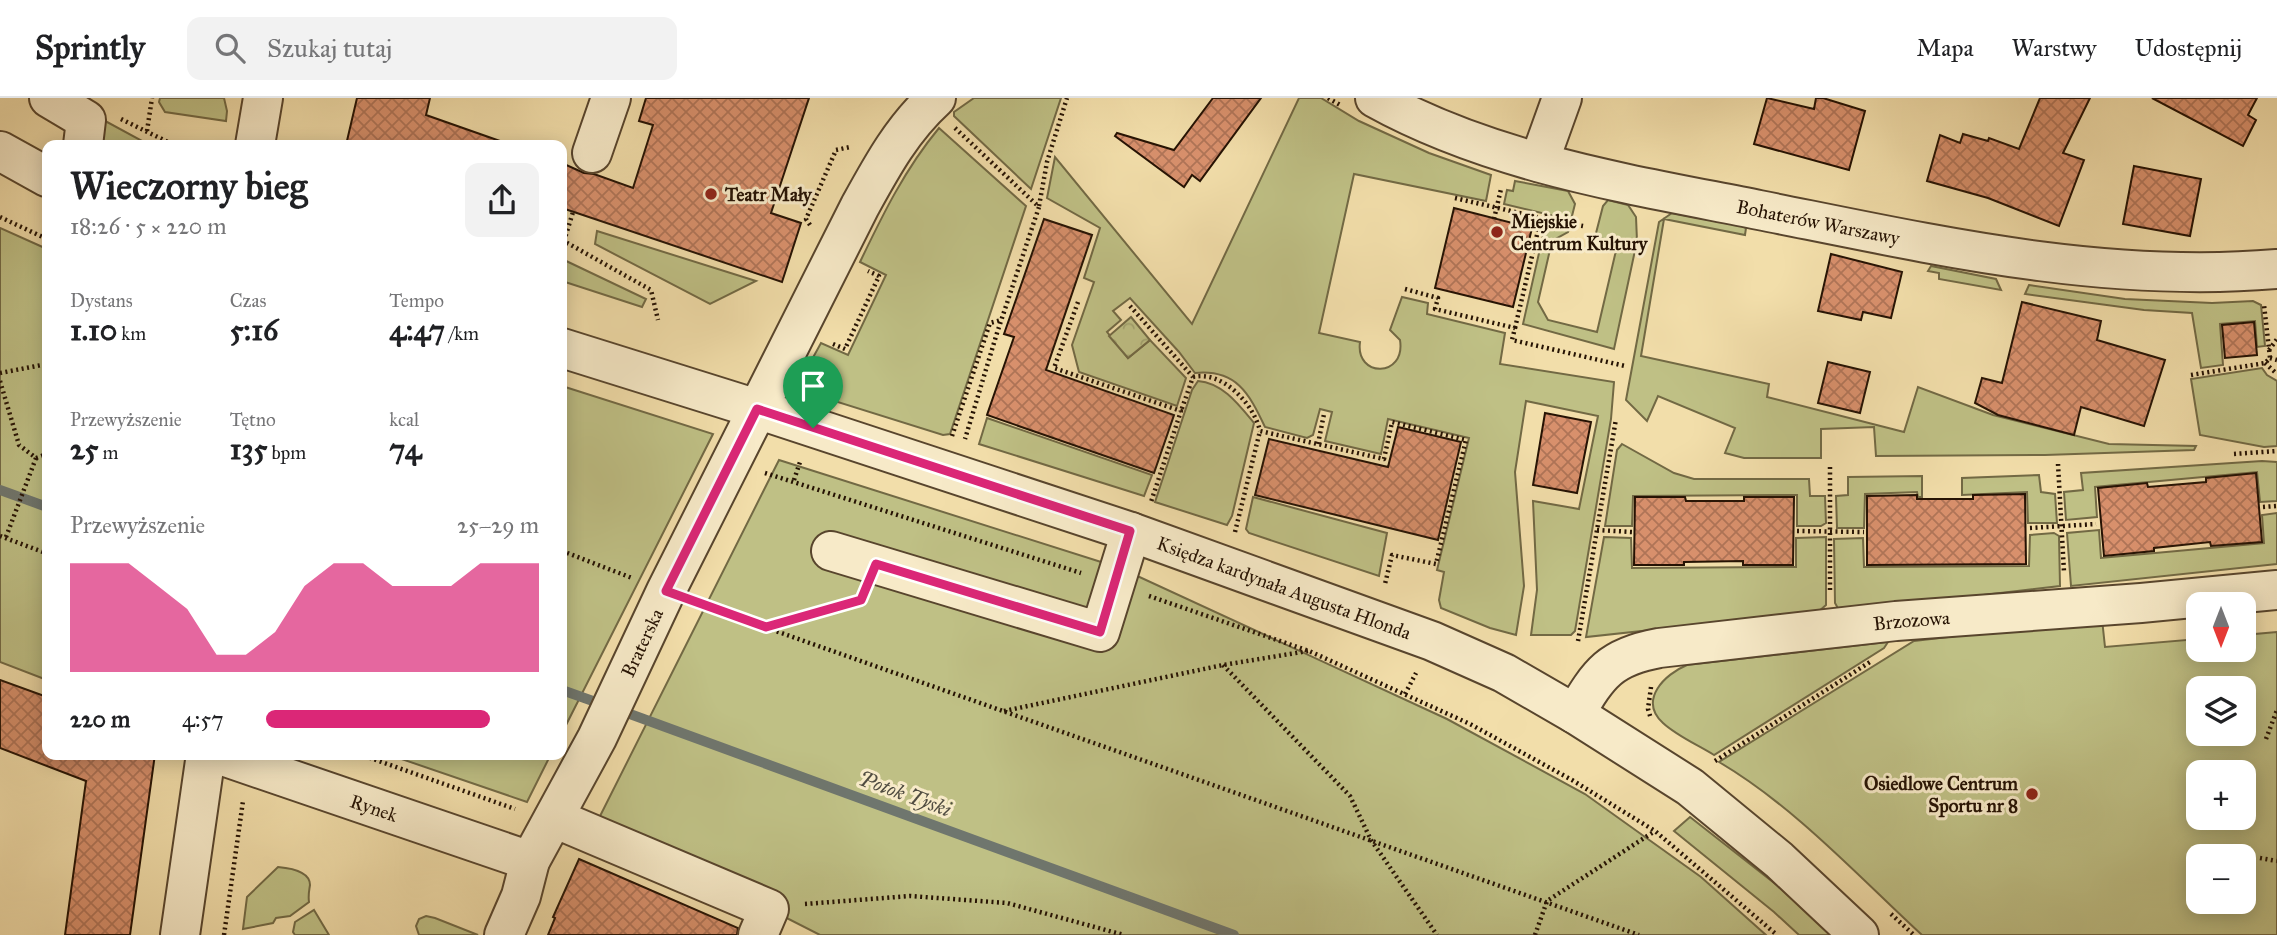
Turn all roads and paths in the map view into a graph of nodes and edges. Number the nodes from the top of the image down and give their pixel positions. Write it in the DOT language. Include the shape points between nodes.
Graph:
graph roads {
  1 [pos="49,98"];
  2 [pos="152,98"];
  3 [pos="263,98"];
  4 [pos="277,98"];
  5 [pos="611,98"];
  6 [pos="1067,98"];
  7 [pos="1375,98"];
  8 [pos="1562,98"];
  9 [pos="944,111"];
  10 [pos="113,115"];
  11 [pos="147,131"];
  12 [pos="84,140"];
  13 [pos="165,140"];
  14 [pos="256,140"];
  15 [pos="281,140"];
  16 [pos="0,151"];
  17 [pos="592,153"];
  18 [pos="1539,162"];
  19 [pos="42,174"];
  20 [pos="1502,181"];
  21 [pos="1455,198"];
  22 [pos="1039,207"];
  23 [pos="1496,208"];
  24 [pos="573,212"];
  25 [pos="0,217"];
  26 [pos="1541,218"];
  27 [pos="1494,219"];
  28 [pos="1583,226"];
  29 [pos="567,229"];
  30 [pos="42,237"];
  31 [pos="567,243"];
  32 [pos="2270,283"];
  33 [pos="1405,289"];
  34 [pos="1078,302"];
  35 [pos="1130,306"];
  36 [pos="658,320"];
  37 [pos="1001,320"];
  38 [pos="1515,328"];
  39 [pos="2277,340"];
  40 [pos="567,350"];
  41 [pos="2269,350"];
  42 [pos="2270,358"];
  43 [pos="2277,360"];
  44 [pos="2266,363"];
  45 [pos="42,365"];
  46 [pos="1625,366"];
  47 [pos="0,373"];
  48 [pos="2277,374"];
  49 [pos="2191,375"];
  50 [pos="1193,377"];
  51 [pos="0,381"];
  52 [pos="757,409"];
  53 [pos="1181,411"];
  54 [pos="1324,414"];
  55 [pos="1616,419"];
  56 [pos="969,425"];
  57 [pos="1260,431"];
  58 [pos="950,443"];
  59 [pos="1318,444"];
  60 [pos="2277,451"];
  61 [pos="2234,454"];
  62 [pos="42,456"];
  63 [pos="36,458"];
  64 [pos="2058,464"];
  65 [pos="1830,467"];
  66 [pos="2277,506"];
  67 [pos="2263,507"];
  68 [pos="1140,519"];
  69 [pos="2096,524"];
  70 [pos="2062,527"];
  71 [pos="2030,528"];
  72 [pos="1597,530"];
  73 [pos="1829,530"];
  74 [pos="1797,531"];
  75 [pos="1864,531"];
  76 [pos="1632,532"];
  77 [pos="1235,533"];
  78 [pos="3,536"];
  79 [pos="831,551"];
  80 [pos="42,552"];
  81 [pos="567,553"];
  82 [pos="876,564"];
  83 [pos="1830,570"];
  84 [pos="2064,580"];
  85 [pos="1384,586"];
  86 [pos="2277,590"];
  87 [pos="666,591"];
  88 [pos="766,627"];
  89 [pos="1578,641"];
  90 [pos="1875,659"];
  91 [pos="1223,665"];
  92 [pos="2277,710"];
  93 [pos="1003,711"];
  94 [pos="1574,714"];
  95 [pos="2266,739"];
  96 [pos="204,760"];
  97 [pos="230,760"];
  98 [pos="233,760"];
  99 [pos="376,760"];
  100 [pos="1711,763"];
  101 [pos="540,814"];
  102 [pos="1655,831"];
  103 [pos="1371,840"];
  104 [pos="2260,858"];
  105 [pos="530,860"];
  106 [pos="2277,861"];
  107 [pos="1547,901"];
  108 [pos="763,922"];
  109 [pos="180,935"];
  110 [pos="224,935"];
  111 [pos="504,935"];
  112 [pos="1125,935"];
  113 [pos="1437,935"];
  114 [pos="1535,935"];
  115 [pos="1639,935"];
  116 [pos="1777,935"];
  117 [pos="1859,935"];
  1 -- 12 [label="street" via="86,120"];
  2 -- 11 [label="path"];
  3 -- 14 [label="street"];
  4 -- 15 [label="street"];
  5 -- 17 [label="street"];
  6 -- 22 [label="path"];
  7 -- 18 [label="street, Bohaterów Warszawy" via="1443,130"];
  8 -- 18 [label="street"];
  9 -- 22 [label="path"];
  9 -- 52 [label="street, Braterska" via="919,114 894,146"];
  10 -- 11 [label="path"];
  11 -- 13 [label="path"];
  16 -- 19 [label="street"];
  18 -- 32 [label="street, Bohaterów Warszawy" via="1718,202 2027,261 2138,272 2237,273"];
  20 -- 23 [label="path"];
  21 -- 23 [label="path"];
  22 -- 37 [label="path"];
  23 -- 26 [label="path"];
  23 -- 27 [label="path"];
  24 -- 29 [label="path"];
  25 -- 30 [label="path"];
  26 -- 28 [label="path"];
  26 -- 38 [label="path"];
  31 -- 36 [label="path" via="652,290"];
  32 -- 41 [label="path"];
  33 -- 38 [label="path" via="1438,298 1435,309"];
  34 -- 53 [label="path" via="1054,368"];
  35 -- 50 [label="path"];
  37 -- 56 [label="path"];
  37 -- 58 [label="path" via="990,323"];
  38 -- 46 [label="path" via="1511,340"];
  39 -- 41 [label="path"];
  40 -- 52 [label="street, Księdza kardynała Augusta Hlonda"];
  41 -- 42 [label="path"];
  42 -- 43 [label="path"];
  42 -- 44 [label="path"];
  44 -- 48 [label="path"];
  44 -- 49 [label="path"];
  45 -- 47 [label="path"];
  50 -- 53 [label="path"];
  50 -- 57 [label="path" via="1214,377 1239,395"];
  51 -- 63 [label="path" via="19,445"];
  52 -- 68 [label="street, Księdza kardynała Augusta Hlonda"];
  52 -- 87 [label="street, Braterska"];
  53 -- 68 [label="path"];
  54 -- 59 [label="path"];
  55 -- 72 [label="path"];
  57 -- 59 [label="path"];
  57 -- 77 [label="path"];
  59 -- 85 [label="path" via="1384,459 1392,422 1466,440 1436,564 1392,555"];
  60 -- 61 [label="path"];
  62 -- 63 [label="path"];
  63 -- 78 [label="path"];
  64 -- 70 [label="path"];
  65 -- 73 [label="path"];
  66 -- 67 [label="path"];
  68 -- 82 [label="street" via="1100,632"];
  68 -- 94 [label="street, Księdza kardynała Augusta Hlonda" via="1504,673"];
  69 -- 70 [label="path"];
  70 -- 71 [label="path"];
  70 -- 84 [label="path"];
  72 -- 76 [label="path"];
  72 -- 89 [label="path"];
  73 -- 74 [label="path"];
  73 -- 75 [label="path"];
  73 -- 83 [label="path"];
  78 -- 80 [label="path"];
  79 -- 82 [label="street"];
  81 -- 87 [label="path"];
  82 -- 88 [label="path" via="861,600"];
  86 -- 94 [label="street, Brzozowa" via="1896,621 1658,648 1605,669"];
  87 -- 88 [label="path"];
  87 -- 101 [label="street, Braterska" via="597,738"];
  88 -- 93 [label="path"];
  90 -- 100 [label="path"];
  91 -- 93 [label="path"];
  91 -- 102 [label="path" via="1309,651 1470,724"];
  91 -- 103 [label="path" via="1350,796"];
  92 -- 95 [label="path"];
  93 -- 103 [label="path"];
  94 -- 117 [label="street, Księdza kardynała Augusta Hlonda" via="1716,807"];
  96 -- 109 [label="street"];
  97 -- 110 [label="path" via="243,808"];
  98 -- 105 [label="street, Rynek"];
  99 -- 101 [label="path"];
  101 -- 105 [label="street, Braterska"];
  101 -- 108 [label="street"];
  102 -- 107 [label="path"];
  102 -- 116 [label="path"];
  103 -- 107 [label="path"];
  103 -- 113 [label="path"];
  104 -- 106 [label="path"];
  105 -- 111 [label="street, Braterska"];
  107 -- 114 [label="path"];
  107 -- 115 [label="path"];
  108 -- 112 [label="path" via="814,903 910,896 1007,903"];
}
